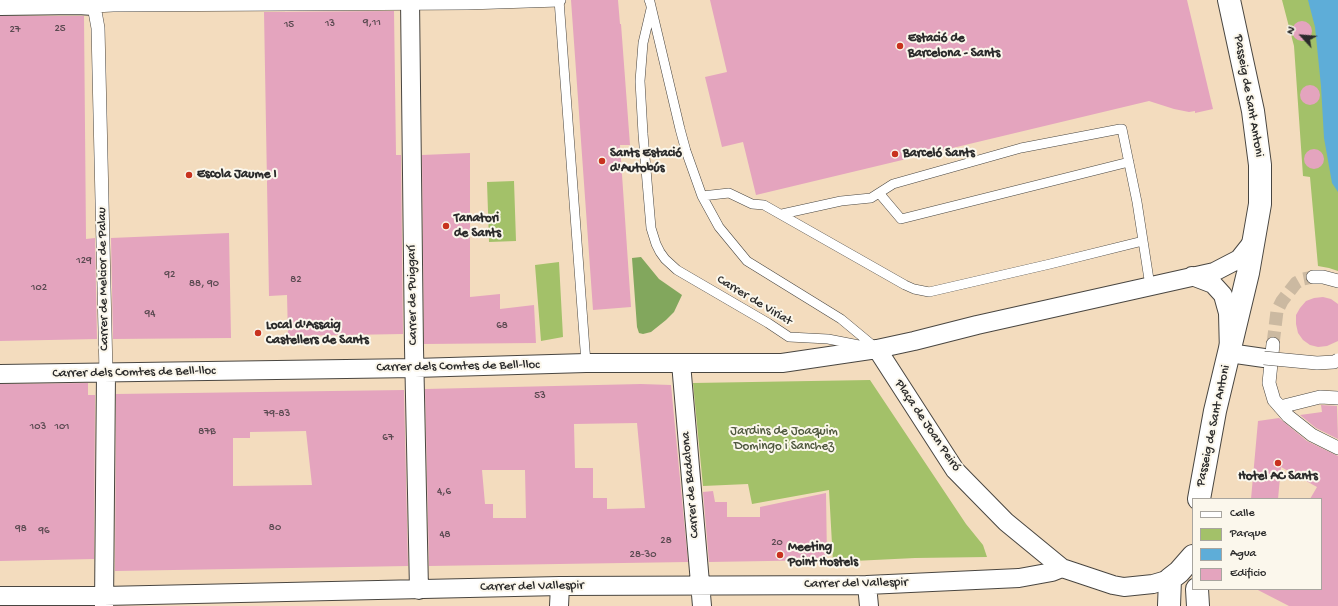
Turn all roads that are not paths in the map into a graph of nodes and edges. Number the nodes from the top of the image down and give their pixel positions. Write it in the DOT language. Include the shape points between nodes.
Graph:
graph roads {
  1 [pos="560,0"];
  2 [pos="1229,0"];
  3 [pos="410,2"];
  4 [pos="93,3"];
  5 [pos="650,4"];
  6 [pos="0,6"];
  7 [pos="1130,162"];
  8 [pos="879,193"];
  9 [pos="702,196"];
  10 [pos="782,214"];
  11 [pos="1254,240"];
  12 [pos="1143,241"];
  13 [pos="1214,272"];
  14 [pos="1192,276"];
  15 [pos="1313,277"];
  16 [pos="1338,281"];
  17 [pos="1246,282"];
  18 [pos="1150,286"];
  19 [pos="877,349"];
  20 [pos="1229,353"];
  21 [pos="1269,357"];
  22 [pos="1338,360"];
  23 [pos="586,363"];
  24 [pos="681,363"];
  25 [pos="415,368"];
  26 [pos="106,373"];
  27 [pos="0,374"];
  28 [pos="1338,398"];
  29 [pos="1280,407"];
  30 [pos="1338,448"];
  31 [pos="1199,498"];
  32 [pos="1192,557"];
  33 [pos="1062,568"];
  34 [pos="1170,579"];
  35 [pos="700,585"];
  36 [pos="867,585"];
  37 [pos="560,586"];
  38 [pos="419,590"];
  39 [pos="1197,590"];
  40 [pos="0,596"];
  41 [pos="104,601"];
  42 [pos="559,606"];
  43 [pos="702,606"];
  44 [pos="869,606"];
  45 [pos="1169,606"];
  46 [pos="1198,606"];
  1 -- 3 [label="street"];
  1 -- 23 [label="lane"];
  2 -- 11 [label="street, Passeig de Sant Antoni" via="1253,111 1260,165 1260,204"];
  3 -- 4 [label="street" via="121,5"];
  3 -- 25 [label="street, Carrer de Puiggarí"];
  4 -- 6 [label="street"];
  4 -- 26 [label="street, Carrer de Melcior de Palau" via="98,28"];
  5 -- 9 [label="lane, Carrer de Viriat" via="680,129"];
  5 -- 19 [label="lane, Carrer de Viriat" via="640,81 651,228 660,252 677,270 789,337 828,339"];
  7 -- 8 [label="lane" via="901,219"];
  7 -- 8 [label="lane" via="1122,129 1116,129 1021,148 892,184"];
  7 -- 12 [label="lane"];
  8 -- 10 [label="lane" via="871,198 841,201"];
  9 -- 10 [label="lane" via="730,193 752,204 764,204"];
  9 -- 19 [label="lane, Carrer de Viriat" via="719,227 747,261 841,319"];
  10 -- 12 [label="lane" via="905,285 929,292"];
  11 -- 13 [label="street, Passeig de Sant Antoni" via="1239,259"];
  11 -- 17 [label="street, Passeig de Sant Antoni"];
  12 -- 18 [label="lane"];
  13 -- 14 [label="street, Passeig de Sant Antoni"];
  13 -- 17 [label="street"];
  14 -- 18 [label="street, Passeig de Sant Antoni"];
  14 -- 20 [label="street, Passeig de Sant Antoni" via="1213,284 1223,296 1228,313"];
  15 -- 16 [label="street"];
  17 -- 20 [label="street, Passeig de Sant Antoni"];
  18 -- 19 [label="street, Carrer dels Comtes de Bell-lloc"];
  19 -- 24 [label="street, Carrer dels Comtes de Bell-lloc" via="780,363"];
  19 -- 33 [label="street, Plaça de Joan Peiró" via="955,470 1006,522"];
  20 -- 21 [label="street"];
  20 -- 31 [label="street, Passeig de Sant Antoni" via="1215,411"];
  21 -- 22 [label="street, bridge" via="1317,363"];
  21 -- 29 [label="street" via="1269,383 1274,400"];
  23 -- 24 [label="street, Carrer dels Comtes de Bell-lloc"];
  23 -- 25 [label="street, Carrer dels Comtes de Bell-lloc"];
  24 -- 35 [label="street, Carrer de Badalona"];
  25 -- 26 [label="street, Carrer dels Comtes de Bell-lloc"];
  25 -- 38 [label="street, Carrer de Puiggarí"];
  26 -- 27 [label="street, Carrer dels Comtes de Bell-lloc"];
  26 -- 41 [label="street, Carrer de Melcior de Palau"];
  28 -- 29 [label="street" via="1320,397"];
  29 -- 30 [label="street" via="1312,435"];
  32 -- 34 [label="street"];
  33 -- 34 [label="street, Plaça de Joan Peiró" via="1124,587 1153,584"];
  33 -- 36 [label="street, Carrer del Vallespir" via="1019,578"];
  34 -- 45 [label="street"];
  35 -- 36 [label="street, Carrer del Vallespir"];
  35 -- 37 [label="street, Carrer del Vallespir"];
  35 -- 43 [label="street, Carrer de Badalona"];
  36 -- 44 [label="street"];
  37 -- 38 [label="street, Carrer del Vallespir"];
  37 -- 42 [label="street"];
  38 -- 41 [label="street, Carrer del Vallespir"];
  39 -- 46 [label="street"];
  40 -- 41 [label="street, Carrer del Vallespir"];
}
